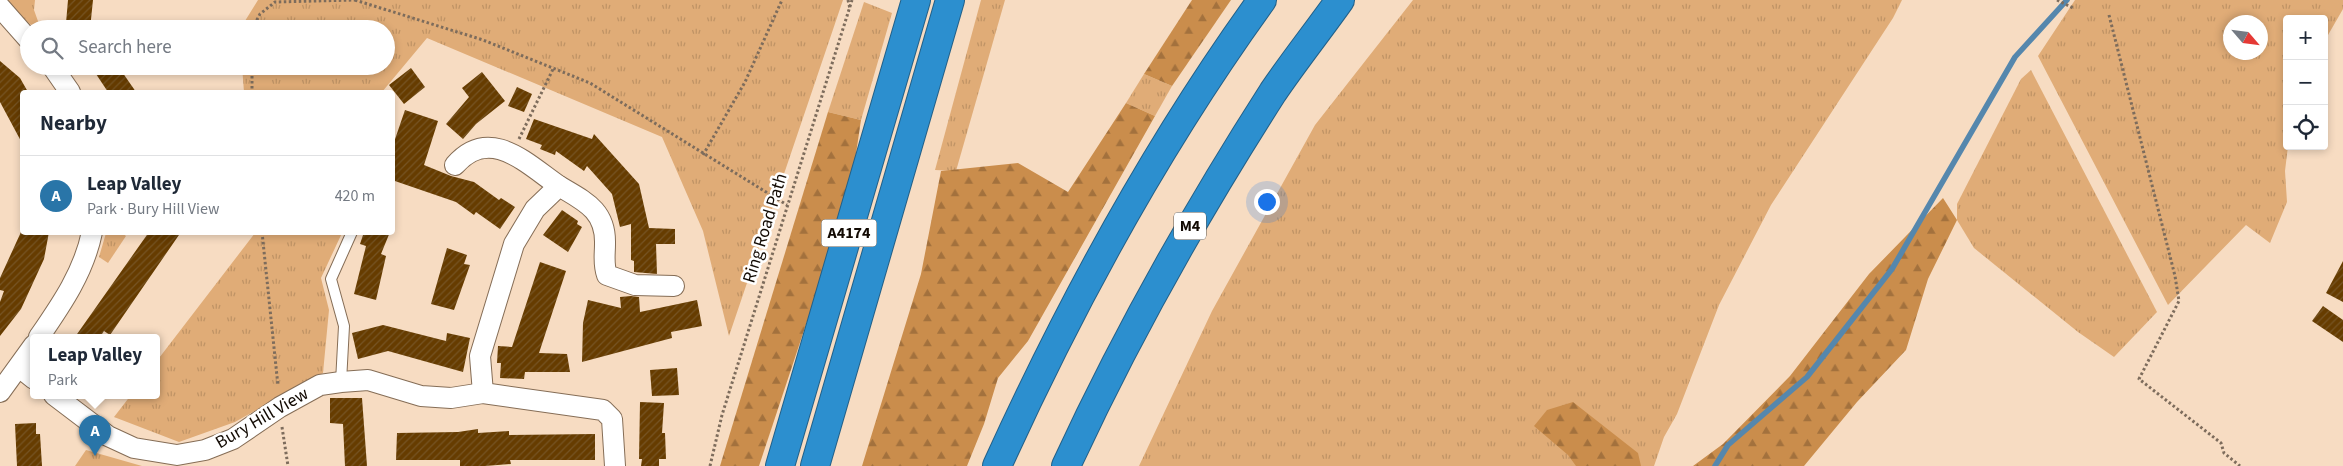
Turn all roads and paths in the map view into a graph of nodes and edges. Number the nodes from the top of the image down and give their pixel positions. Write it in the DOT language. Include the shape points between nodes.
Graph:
graph roads {
  1 [pos="355,0"];
  2 [pos="782,0"];
  3 [pos="848,0"];
  4 [pos="852,0"];
  5 [pos="916,0"];
  6 [pos="950,0"];
  7 [pos="1262,0"];
  8 [pos="1340,0"];
  9 [pos="2057,0"];
  10 [pos="0,7"];
  11 [pos="2073,8"];
  12 [pos="850,10"];
  13 [pos="2109,15"];
  14 [pos="257,20"];
  15 [pos="20,30"];
  16 [pos="554,67"];
  17 [pos="58,75"];
  18 [pos="252,75"];
  19 [pos="69,90"];
  20 [pos="252,90"];
  21 [pos="512,154"];
  22 [pos="703,155"];
  23 [pos="455,164"];
  24 [pos="558,186"];
  25 [pos="787,205"];
  26 [pos="91,235"];
  27 [pos="262,235"];
  28 [pos="351,235"];
  29 [pos="674,286"];
  30 [pos="41,334"];
  31 [pos="30,359"];
  32 [pos="26,373"];
  33 [pos="341,382"];
  34 [pos="0,392"];
  35 [pos="483,393"];
  36 [pos="59,399"];
  37 [pos="280,407"];
  38 [pos="163,460"];
  39 [pos="288,466"];
  40 [pos="615,466"];
  41 [pos="710,466"];
  42 [pos="780,466"];
  43 [pos="815,466"];
  44 [pos="997,466"];
  45 [pos="1066,466"];
  46 [pos="2240,466"];
  1 -- 14 [label="path" via="275,2"];
  1 -- 16 [label="path" via="483,40"];
  2 -- 22 [label="path" via="745,82"];
  3 -- 12 [label="path"];
  4 -- 12 [label="path, Ring Road Path"];
  5 -- 42 [label="highway, A4174"];
  6 -- 43 [label="highway, A4174"];
  7 -- 44 [label="highway" via="1214,66 1126,210 1034,384"];
  8 -- 45 [label="highway, M4" via="1274,91 1181,241 1093,407"];
  9 -- 11 [label="path"];
  10 -- 15 [label="street"];
  12 -- 25 [label="path, Ring Road Path"];
  13 -- 46 [label="path" via="2179,301 2139,379 2221,443 2224,453"];
  16 -- 21 [label="path"];
  16 -- 22 [label="path" via="590,83"];
  17 -- 19 [label="street"];
  18 -- 20 [label="path"];
  21 -- 23 [label="street" via="498,147 484,148 462,156"];
  21 -- 24 [label="street"];
  22 -- 25 [label="path"];
  24 -- 29 [label="street" via="591,206 603,224 606,275 635,285"];
  24 -- 35 [label="street" via="534,209 514,244 480,356"];
  25 -- 41 [label="path, Ring Road Path" via="722,415"];
  26 -- 30 [label="street" via="88,250 66,297"];
  27 -- 37 [label="path"];
  28 -- 33 [label="lane" via="332,278 344,326"];
  31 -- 32 [label="street"];
  32 -- 34 [label="street"];
  33 -- 35 [label="street, Bury Hill View" via="368,380 451,398"];
  33 -- 37 [label="street, Bury Hill View" via="320,385"];
  35 -- 40 [label="street, Bury Hill View" via="603,410 612,419"];
  36 -- 38 [label="street, Bury Hill View" via="108,436"];
  37 -- 38 [label="street, Bury Hill View" via="233,439"];
  37 -- 39 [label="path"];
}
